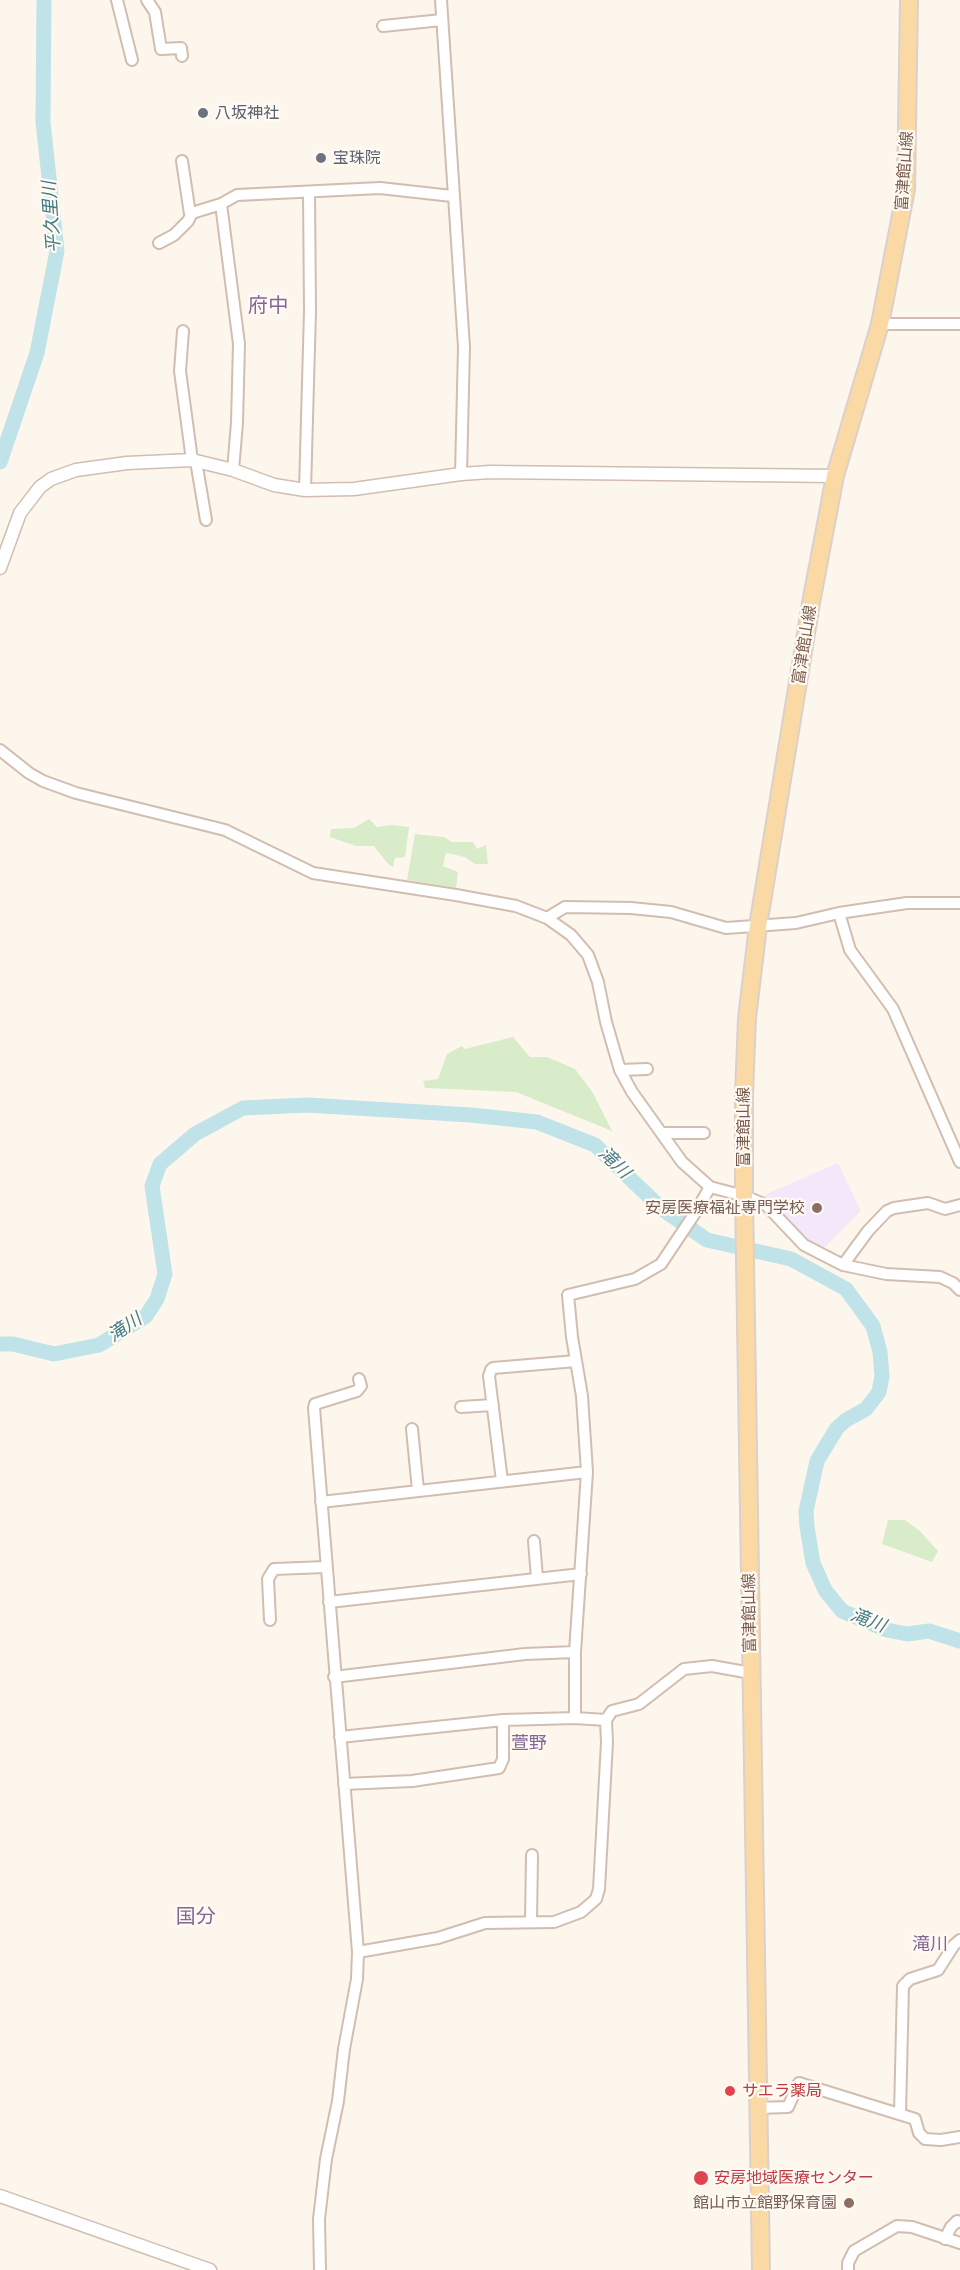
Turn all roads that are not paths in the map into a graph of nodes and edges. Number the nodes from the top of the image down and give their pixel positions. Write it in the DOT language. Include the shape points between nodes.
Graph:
graph roads {
  1 [pos="117,0"];
  2 [pos="147,0"];
  3 [pos="441,0"];
  4 [pos="909,0"];
  5 [pos="442,20"];
  6 [pos="383,26"];
  7 [pos="182,56"];
  8 [pos="132,60"];
  9 [pos="182,161"];
  10 [pos="309,192"];
  11 [pos="452,196"];
  12 [pos="221,204"];
  13 [pos="190,214"];
  14 [pos="159,243"];
  15 [pos="880,324"];
  16 [pos="960,324"];
  17 [pos="183,331"];
  18 [pos="194,460"];
  19 [pos="233,470"];
  20 [pos="462,474"];
  21 [pos="835,476"];
  22 [pos="304,490"];
  23 [pos="206,520"];
  24 [pos="0,568"];
  25 [pos="0,750"];
  26 [pos="960,903"];
  27 [pos="839,913"];
  28 [pos="547,918"];
  29 [pos="758,926"];
  30 [pos="647,1069"];
  31 [pos="620,1070"];
  32 [pos="662,1133"];
  33 [pos="704,1133"];
  34 [pos="960,1162"];
  35 [pos="710,1187"];
  36 [pos="744,1196"];
  37 [pos="960,1205"];
  38 [pos="843,1265"];
  39 [pos="958,1285"];
  40 [pos="576,1361"];
  41 [pos="360,1379"];
  42 [pos="493,1405"];
  43 [pos="461,1407"];
  44 [pos="412,1429"];
  45 [pos="587,1472"];
  46 [pos="502,1481"];
  47 [pos="418,1491"];
  48 [pos="321,1502"];
  49 [pos="534,1541"];
  50 [pos="326,1567"];
  51 [pos="581,1574"];
  52 [pos="537,1578"];
  53 [pos="328,1602"];
  54 [pos="270,1620"];
  55 [pos="575,1652"];
  56 [pos="751,1673"];
  57 [pos="334,1677"];
  58 [pos="575,1718"];
  59 [pos="502,1720"];
  60 [pos="606,1720"];
  61 [pos="340,1737"];
  62 [pos="344,1784"];
  63 [pos="532,1855"];
  64 [pos="531,1922"];
  65 [pos="960,1940"];
  66 [pos="358,1952"];
  67 [pos="757,2108"];
  68 [pos="900,2114"];
  69 [pos="960,2138"];
  70 [pos="0,2196"];
  71 [pos="960,2222"];
  72 [pos="945,2239"];
  73 [pos="960,2243"];
  74 [pos="210,2270"];
  75 [pos="320,2270"];
  76 [pos="761,2270"];
  77 [pos="848,2270"];
  1 -- 8 [label="street"];
  2 -- 7 [label="street" via="155,12 161,50 181,48"];
  3 -- 5 [label="street"];
  4 -- 15 [label="main road, 富津館山線" via="906,189"];
  5 -- 6 [label="street"];
  5 -- 11 [label="street"];
  9 -- 13 [label="street"];
  10 -- 11 [label="street" via="380,188"];
  10 -- 12 [label="street" via="237,195"];
  10 -- 22 [label="street"];
  11 -- 20 [label="street" via="464,347"];
  12 -- 13 [label="street"];
  12 -- 19 [label="street" via="239,344"];
  13 -- 14 [label="street" via="174,235"];
  15 -- 16 [label="street"];
  15 -- 21 [label="main road, 富津館山線"];
  17 -- 18 [label="street" via="180,371"];
  18 -- 19 [label="street"];
  18 -- 23 [label="street"];
  18 -- 24 [label="street" via="128,463 76,470 51,479 20,513"];
  19 -- 22 [label="street" via="274,485"];
  20 -- 21 [label="street"];
  20 -- 22 [label="street" via="354,489"];
  21 -- 29 [label="main road, 富津館山線"];
  25 -- 28 [label="street" via="43,781 76,793 225,830 313,873 516,906"];
  26 -- 27 [label="street" via="907,903"];
  27 -- 29 [label="street" via="796,923"];
  27 -- 34 [label="street" via="850,950 893,1009"];
  28 -- 29 [label="street" via="565,907 631,908 671,912 726,928"];
  28 -- 31 [label="street" via="571,935 588,955"];
  29 -- 36 [label="main road, 富津館山線" via="747,1018"];
  30 -- 31 [label="street"];
  31 -- 32 [label="street"];
  32 -- 33 [label="street"];
  32 -- 35 [label="street" via="682,1162"];
  35 -- 36 [label="street"];
  35 -- 40 [label="street" via="661,1264 634,1279 568,1295"];
  36 -- 38 [label="street" via="775,1212 804,1245"];
  36 -- 56 [label="main road, 富津館山線"];
  37 -- 38 [label="street" via="945,1209 928,1203 887,1211"];
  38 -- 39 [label="street" via="886,1274 939,1277"];
  40 -- 42 [label="street" via="493,1368 489,1376"];
  40 -- 45 [label="street"];
  41 -- 48 [label="street" via="357,1391 315,1404"];
  42 -- 43 [label="street"];
  42 -- 46 [label="street"];
  44 -- 47 [label="street"];
  45 -- 46 [label="street"];
  45 -- 51 [label="street"];
  46 -- 47 [label="street"];
  47 -- 48 [label="street"];
  48 -- 50 [label="street"];
  49 -- 52 [label="street"];
  50 -- 53 [label="street"];
  50 -- 54 [label="street" via="274,1569 268,1579"];
  51 -- 52 [label="street"];
  51 -- 55 [label="street"];
  52 -- 53 [label="street"];
  53 -- 57 [label="street"];
  55 -- 57 [label="street" via="525,1654"];
  55 -- 58 [label="street"];
  56 -- 60 [label="street" via="712,1666 684,1669 639,1704 612,1711"];
  56 -- 67 [label="main road, 富津館山線"];
  57 -- 61 [label="street"];
  58 -- 59 [label="street"];
  58 -- 60 [label="street"];
  59 -- 61 [label="street"];
  59 -- 62 [label="street" via="503,1760 499,1768 412,1781"];
  60 -- 64 [label="street" via="596,1899 566,1919"];
  61 -- 62 [label="street"];
  62 -- 66 [label="street"];
  63 -- 64 [label="street"];
  64 -- 66 [label="street" via="485,1923 438,1938"];
  65 -- 68 [label="street" via="938,1970 909,1979 903,1986"];
  66 -- 75 [label="street" via="357,1979 326,2159 319,2219"];
  67 -- 68 [label="street" via="788,2107 799,2083"];
  67 -- 76 [label="main road, 富津館山線"];
  68 -- 69 [label="street" via="915,2119 925,2139"];
  70 -- 74 [label="street"];
  71 -- 72 [label="street" via="951,2227"];
  72 -- 73 [label="street"];
  72 -- 77 [label="street" via="897,2226 854,2251"];
}
